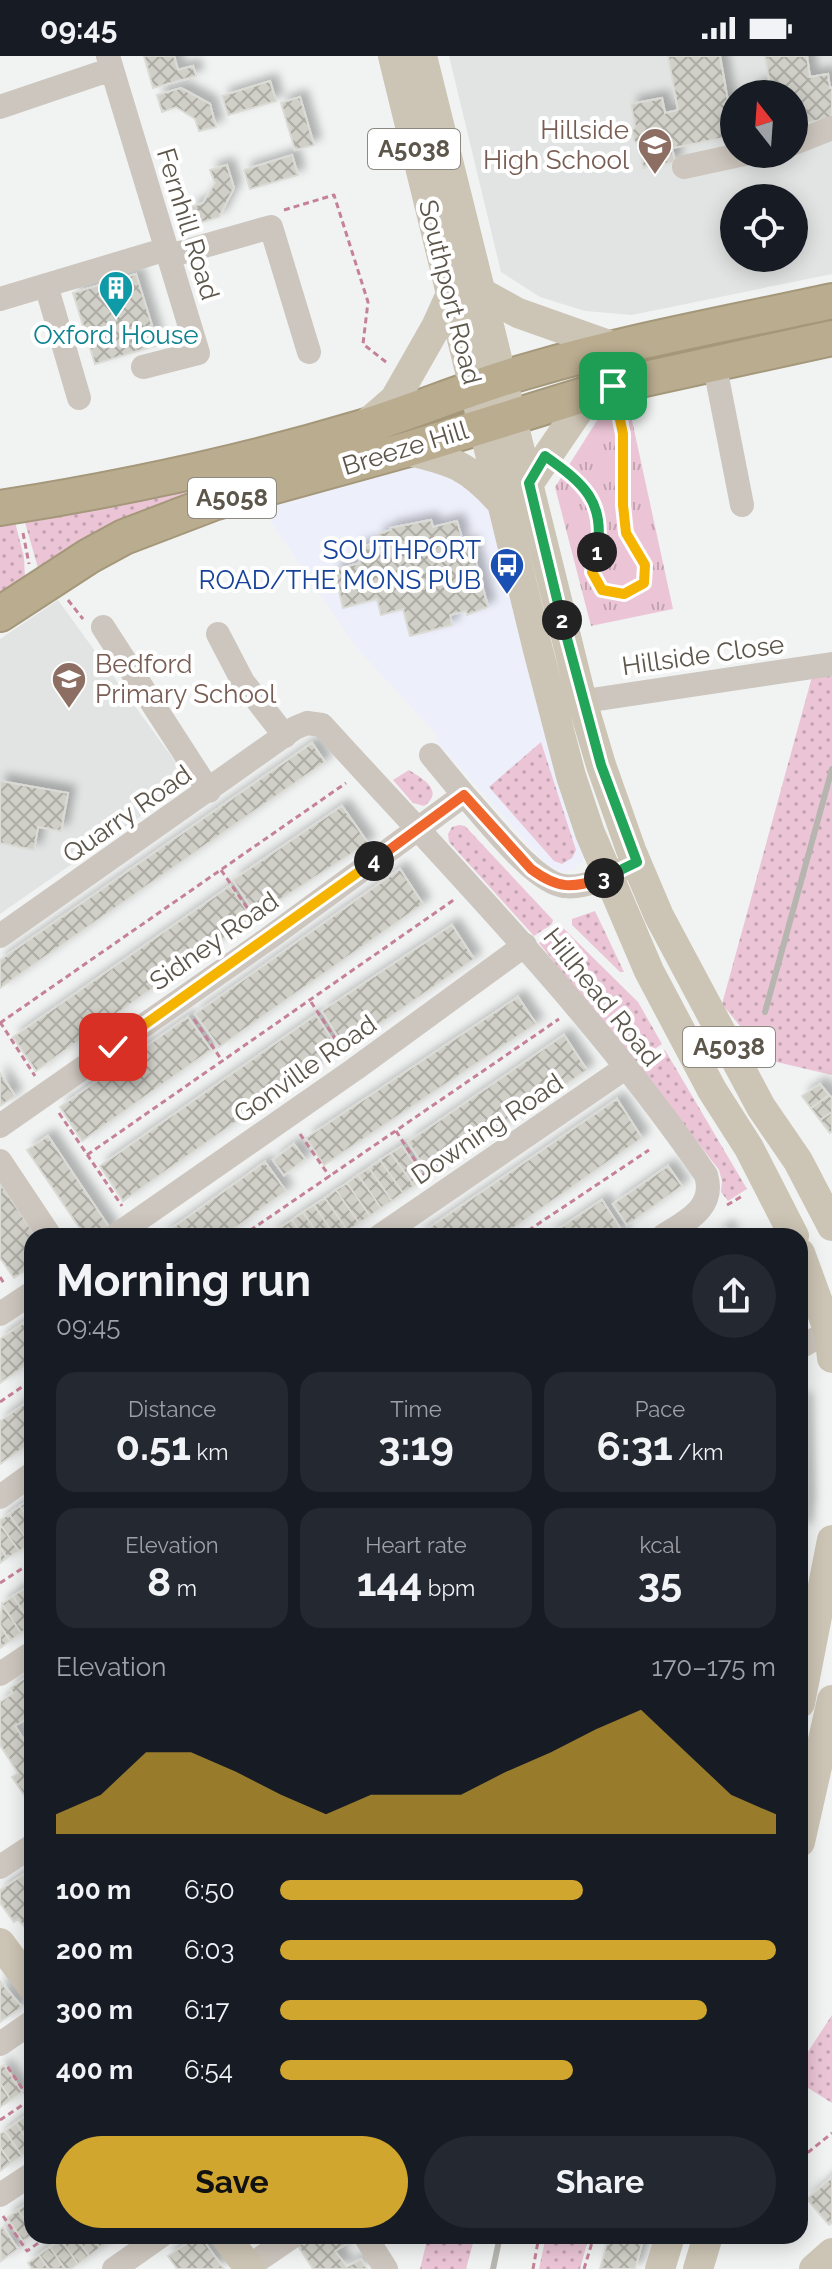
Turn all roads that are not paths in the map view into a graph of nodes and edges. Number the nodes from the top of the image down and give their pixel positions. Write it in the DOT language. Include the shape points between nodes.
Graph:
graph roads {
  1 [pos="393,56"];
  2 [pos="422,56"];
  3 [pos="110,63"];
  4 [pos="0,107"];
  5 [pos="832,128"];
  6 [pos="808,137"];
  7 [pos="720,159"];
  8 [pos="684,167"];
  9 [pos="168,252"];
  10 [pos="46,285"];
  11 [pos="482,293"];
  12 [pos="451,294"];
  13 [pos="0,299"];
  14 [pos="832,301"];
  15 [pos="832,338"];
  16 [pos="614,347"];
  17 [pos="309,352"];
  18 [pos="714,362"];
  19 [pos="143,367"];
  20 [pos="488,383"];
  21 [pos="602,389"];
  22 [pos="79,398"];
  23 [pos="498,420"];
  24 [pos="362,427"];
  25 [pos="405,450"];
  26 [pos="529,483"];
  27 [pos="503,504"];
  28 [pos="742,505"];
  29 [pos="8,507"];
  30 [pos="0,614"];
  31 [pos="103,627"];
  32 [pos="218,634"];
  33 [pos="832,664"];
  34 [pos="567,704"];
  35 [pos="285,736"];
  36 [pos="431,755"];
  37 [pos="209,791"];
  38 [pos="464,795"];
  39 [pos="420,828"];
  40 [pos="637,862"];
  41 [pos="609,877"];
  42 [pos="0,936"];
  43 [pos="525,945"];
  44 [pos="625,1068"];
  45 [pos="0,1126"];
  46 [pos="0,1161"];
  47 [pos="832,1226"];
  48 [pos="45,1228"];
  49 [pos="127,1228"];
  50 [pos="392,1228"];
  51 [pos="674,1228"];
  52 [pos="790,1228"];
  53 [pos="808,1275"];
  54 [pos="24,1298"];
  55 [pos="0,1314"];
  56 [pos="831,1340"];
  57 [pos="808,1345"];
  58 [pos="24,1480"];
  59 [pos="0,1497"];
  60 [pos="832,1540"];
  61 [pos="24,1658"];
  62 [pos="808,1658"];
  63 [pos="0,1674"];
  64 [pos="832,1700"];
  65 [pos="808,1806"];
  66 [pos="24,1851"];
  67 [pos="0,1867"];
  68 [pos="0,1943"];
  69 [pos="24,1975"];
  70 [pos="24,2028"];
  71 [pos="0,2044"];
  72 [pos="24,2179"];
  73 [pos="0,2195"];
  74 [pos="150,2244"];
  75 [pos="231,2244"];
  76 [pos="282,2244"];
  77 [pos="370,2244"];
  78 [pos="668,2244"];
  79 [pos="706,2244"];
  80 [pos="832,2253"];
  81 [pos="249,2268"];
  82 [pos="114,2269"];
  83 [pos="386,2269"];
  84 [pos="660,2269"];
  85 [pos="698,2269"];
  86 [pos="814,2269"];
  1 -- 12 [label="main road, Southport Road / A5038"];
  2 -- 11 [label="main road, Southport Road / A5038"];
  3 -- 4 [label="street"];
  3 -- 9 [label="street, Fernhill Road"];
  5 -- 6 [label="street"];
  7 -- 8 [label="street"];
  9 -- 10 [label="street"];
  9 -- 17 [label="street" via="271,227"];
  9 -- 19 [label="street, Fernhill Road" via="198,353"];
  10 -- 13 [label="street"];
  10 -- 22 [label="street"];
  11 -- 16 [label="main road" via="518,313"];
  11 -- 20 [label="main road, Southport Road / A5038"];
  12 -- 20 [label="main road, Southport Road / A5038"];
  12 -- 24 [label="main road" via="395,399"];
  14 -- 16 [label="highway, Breeze Hill / A5058"];
  15 -- 18 [label="highway, Breeze Hill / A5058"];
  16 -- 20 [label="highway, Breeze Hill / A5058"];
  18 -- 21 [label="highway, Breeze Hill / A5058"];
  18 -- 28 [label="street"];
  20 -- 23 [label="main road, Southport Road / A5038"];
  20 -- 24 [label="highway, Breeze Hill / A5058"];
  21 -- 23 [label="highway, Breeze Hill / A5058"];
  21 -- 26 [label="main road"];
  23 -- 25 [label="highway, Breeze Hill / A5058"];
  23 -- 26 [label="main road, Southport Road / A5038"];
  23 -- 27 [label="main road, Southport Road / A5038"];
  24 -- 29 [label="highway, Breeze Hill / A5058" via="141,482"];
  25 -- 27 [label="main road" via="466,469"];
  25 -- 30 [label="highway, Breeze Hill / A5058" via="162,521 89,556"];
  26 -- 34 [label="main road, Southport Road / A5038"];
  27 -- 34 [label="main road, Southport Road / A5038"];
  31 -- 37 [label="street"];
  32 -- 35 [label="street" via="243,682"];
  33 -- 34 [label="street, Hillside Close"];
  34 -- 40 [label="main road, Southport Road / A5038" via="601,765"];
  34 -- 41 [label="main road, Southport Road / A5038" via="571,776"];
  35 -- 37 [label="street, Quarry Road"];
  35 -- 39 [label="street, Hillhead Road" via="307,723 322,725"];
  36 -- 38 [label="street, Hillhead Road"];
  37 -- 42 [label="street, Quarry Road"];
  38 -- 39 [label="street"];
  38 -- 41 [label="street, Hillhead Road" via="544,879 578,886"];
  39 -- 43 [label="street, Hillhead Road"];
  39 -- 45 [label="street, Sidney Road"];
  40 -- 41 [label="street, Hillhead Road"];
  40 -- 47 [label="main road, Southport Road / A5038" via="689,976"];
  41 -- 52 [label="main road, Southport Road / A5038" via="649,971"];
  43 -- 44 [label="street, Hillhead Road"];
  43 -- 49 [label="street, Gonville Road"];
  44 -- 50 [label="street, Downing Road"];
  44 -- 51 [label="street, Hillhead Road" via="706,1175 708,1191 701,1209"];
  46 -- 48 [label="street"];
  53 -- 56 [label="main road"];
  54 -- 55 [label="street"];
  56 -- 57 [label="street"];
  58 -- 59 [label="street"];
  60 -- 62 [label="main road"];
  61 -- 63 [label="street"];
  64 -- 65 [label="main road"];
  66 -- 67 [label="street"];
  68 -- 69 [label="main road"];
  70 -- 71 [label="street"];
  72 -- 73 [label="street"];
  74 -- 82 [label="street"];
  75 -- 81 [label="main road"];
  76 -- 81 [label="street"];
  77 -- 83 [label="street"];
  78 -- 84 [label="main road"];
  79 -- 85 [label="main road"];
  80 -- 86 [label="main road"];
}
